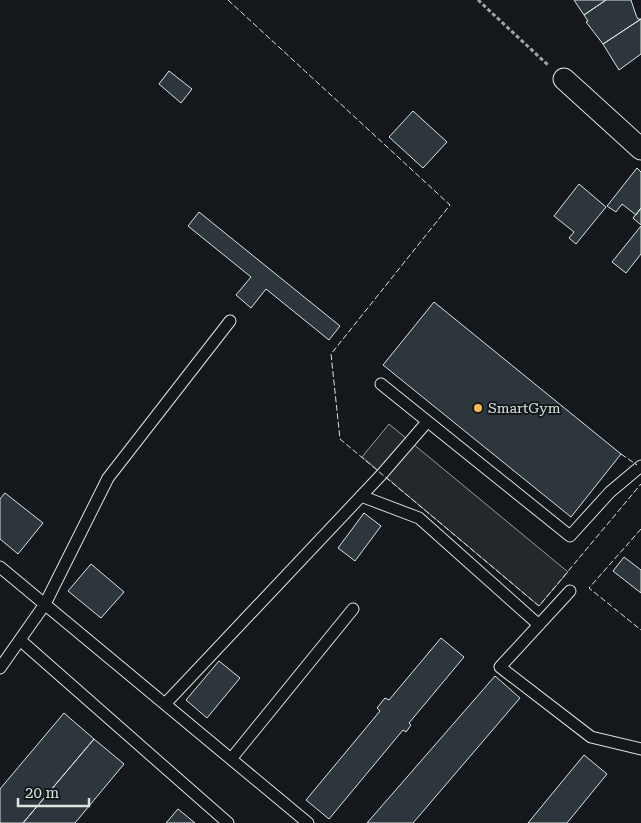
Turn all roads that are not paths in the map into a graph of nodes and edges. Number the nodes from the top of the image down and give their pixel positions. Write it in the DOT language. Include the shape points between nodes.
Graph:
graph roads {
  1 [pos="564,79"];
  2 [pos="641,149"];
  3 [pos="230,321"];
  4 [pos="381,384"];
  5 [pos="427,422"];
  6 [pos="641,466"];
  7 [pos="361,496"];
  8 [pos="0,567"];
  9 [pos="570,591"];
  10 [pos="45,604"];
  11 [pos="353,609"];
  12 [pos="539,625"];
  13 [pos="20,640"];
  14 [pos="0,668"];
  15 [pos="165,704"];
  16 [pos="641,749"];
  17 [pos="231,759"];
  18 [pos="228,823"];
  19 [pos="308,823"];
  1 -- 2 [label="street"];
  3 -- 10 [label="lane" via="108,478"];
  4 -- 5 [label="lane"];
  5 -- 6 [label="lane" via="570,536 610,492"];
  5 -- 7 [label="lane"];
  7 -- 12 [label="lane" via="419,518"];
  7 -- 15 [label="lane"];
  8 -- 10 [label="lane"];
  9 -- 12 [label="lane"];
  10 -- 13 [label="lane"];
  10 -- 15 [label="lane"];
  11 -- 17 [label="lane"];
  12 -- 16 [label="lane" via="500,668 591,738"];
  13 -- 14 [label="lane"];
  13 -- 18 [label="lane"];
  15 -- 17 [label="lane"];
  17 -- 19 [label="lane"];
}
